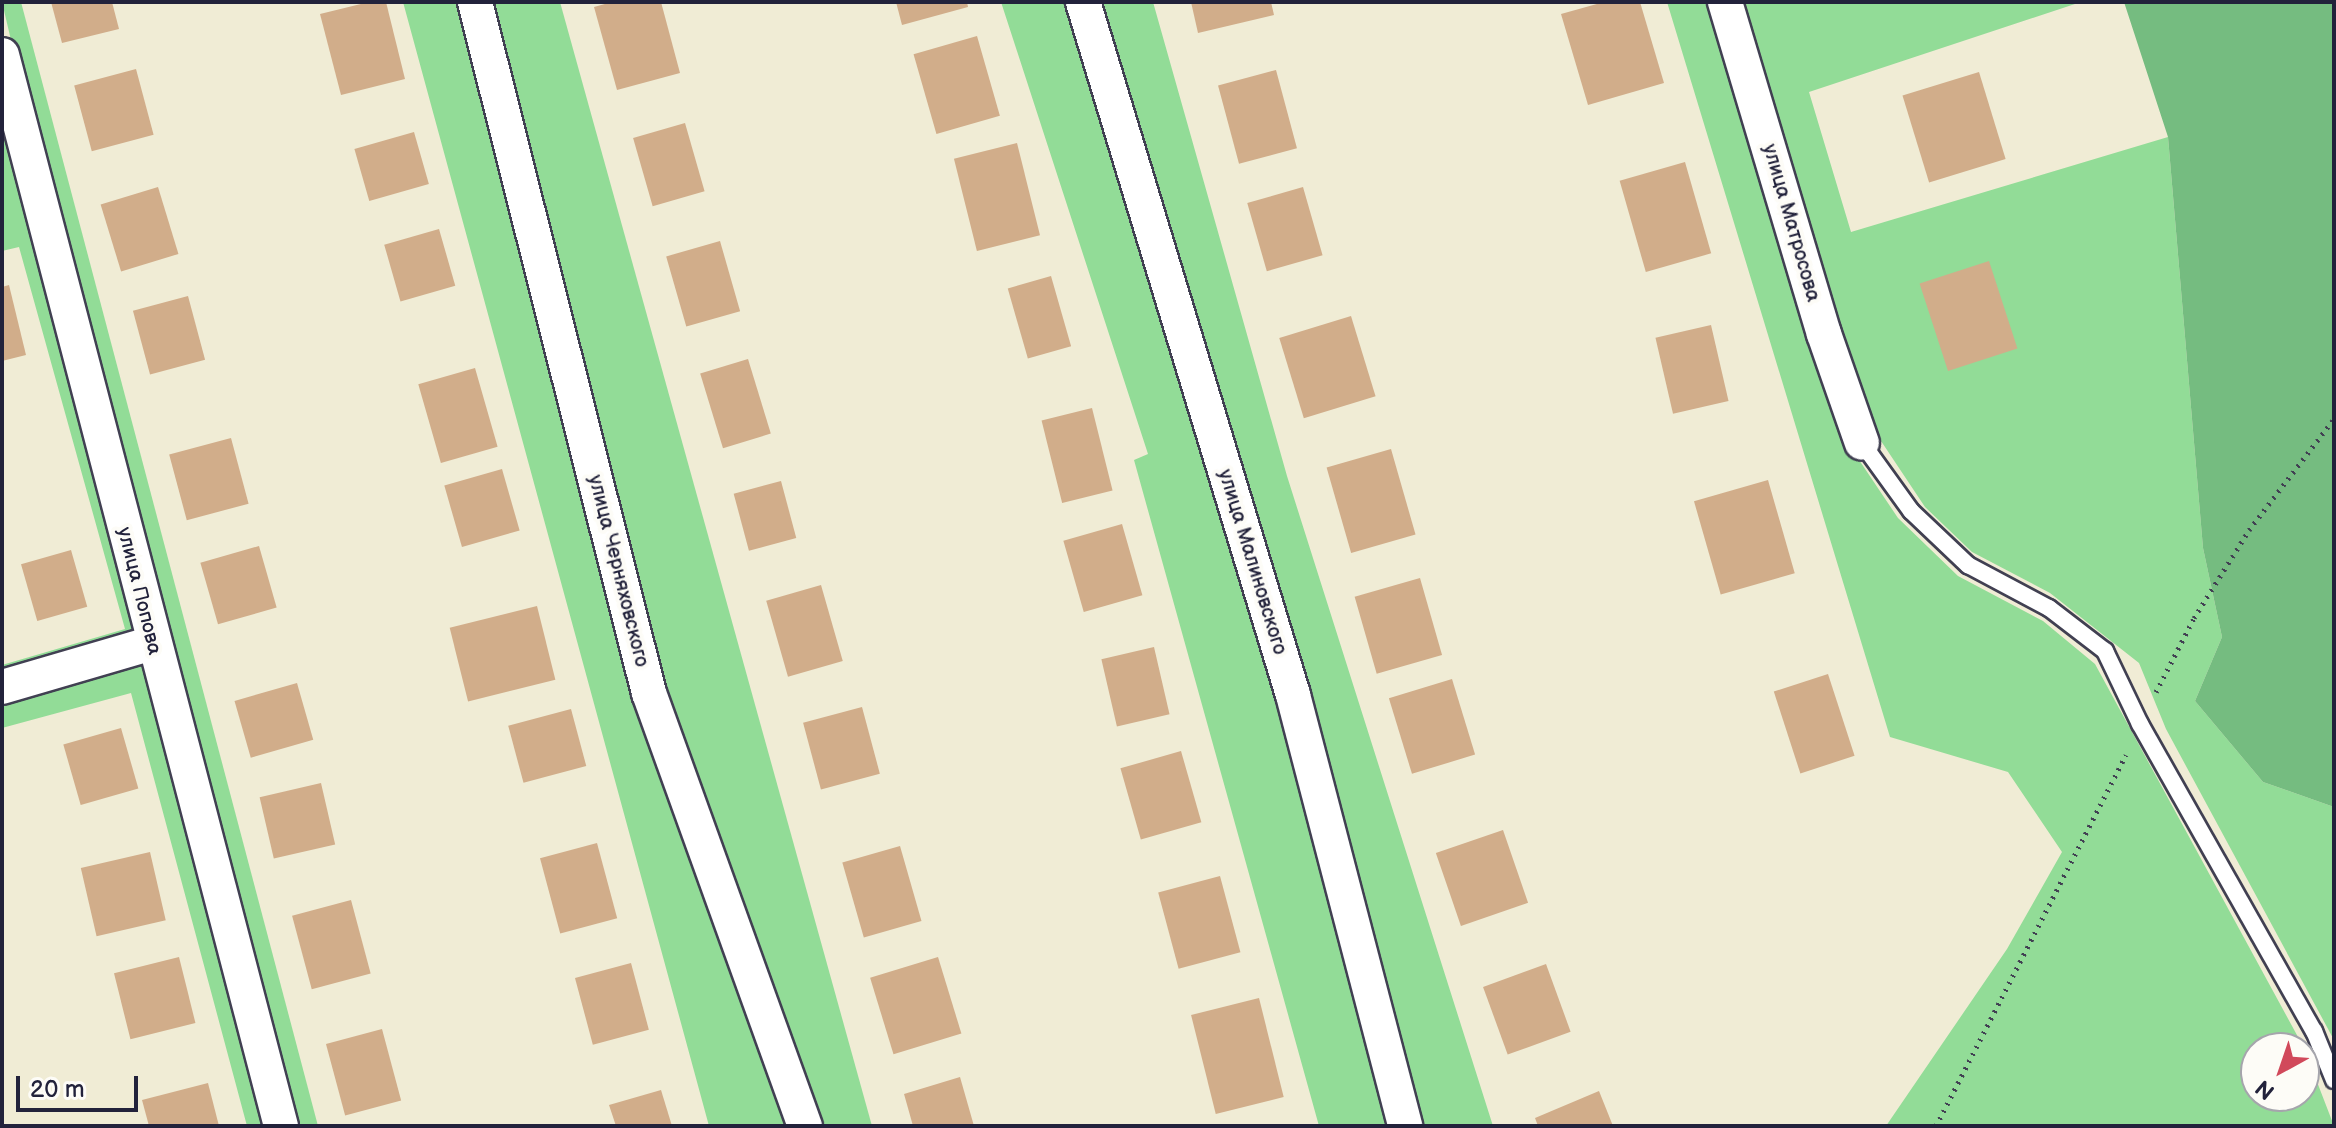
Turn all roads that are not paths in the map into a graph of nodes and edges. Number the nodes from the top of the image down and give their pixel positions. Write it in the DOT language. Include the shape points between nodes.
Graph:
graph roads {
  1 [pos="475,2"];
  2 [pos="1083,2"];
  3 [pos="1725,2"];
  4 [pos="2,55"];
  5 [pos="1862,443"];
  6 [pos="152,643"];
  7 [pos="2,687"];
  8 [pos="2334,1080"];
  9 [pos="281,1126"];
  10 [pos="805,1126"];
  11 [pos="1405,1126"];
  1 -- 10 [label="street, улица Черняховского" via="649,693"];
  2 -- 11 [label="street, улица Малиновского" via="1293,695"];
  3 -- 5 [label="street, улица Матросова"];
  4 -- 6 [label="street, улица Попова"];
  5 -- 8 [label="lane" via="1911,511 1968,565 2049,608 2105,651 2140,724 2314,1031"];
  6 -- 7 [label="street"];
  6 -- 9 [label="street, улица Попова"];
}
